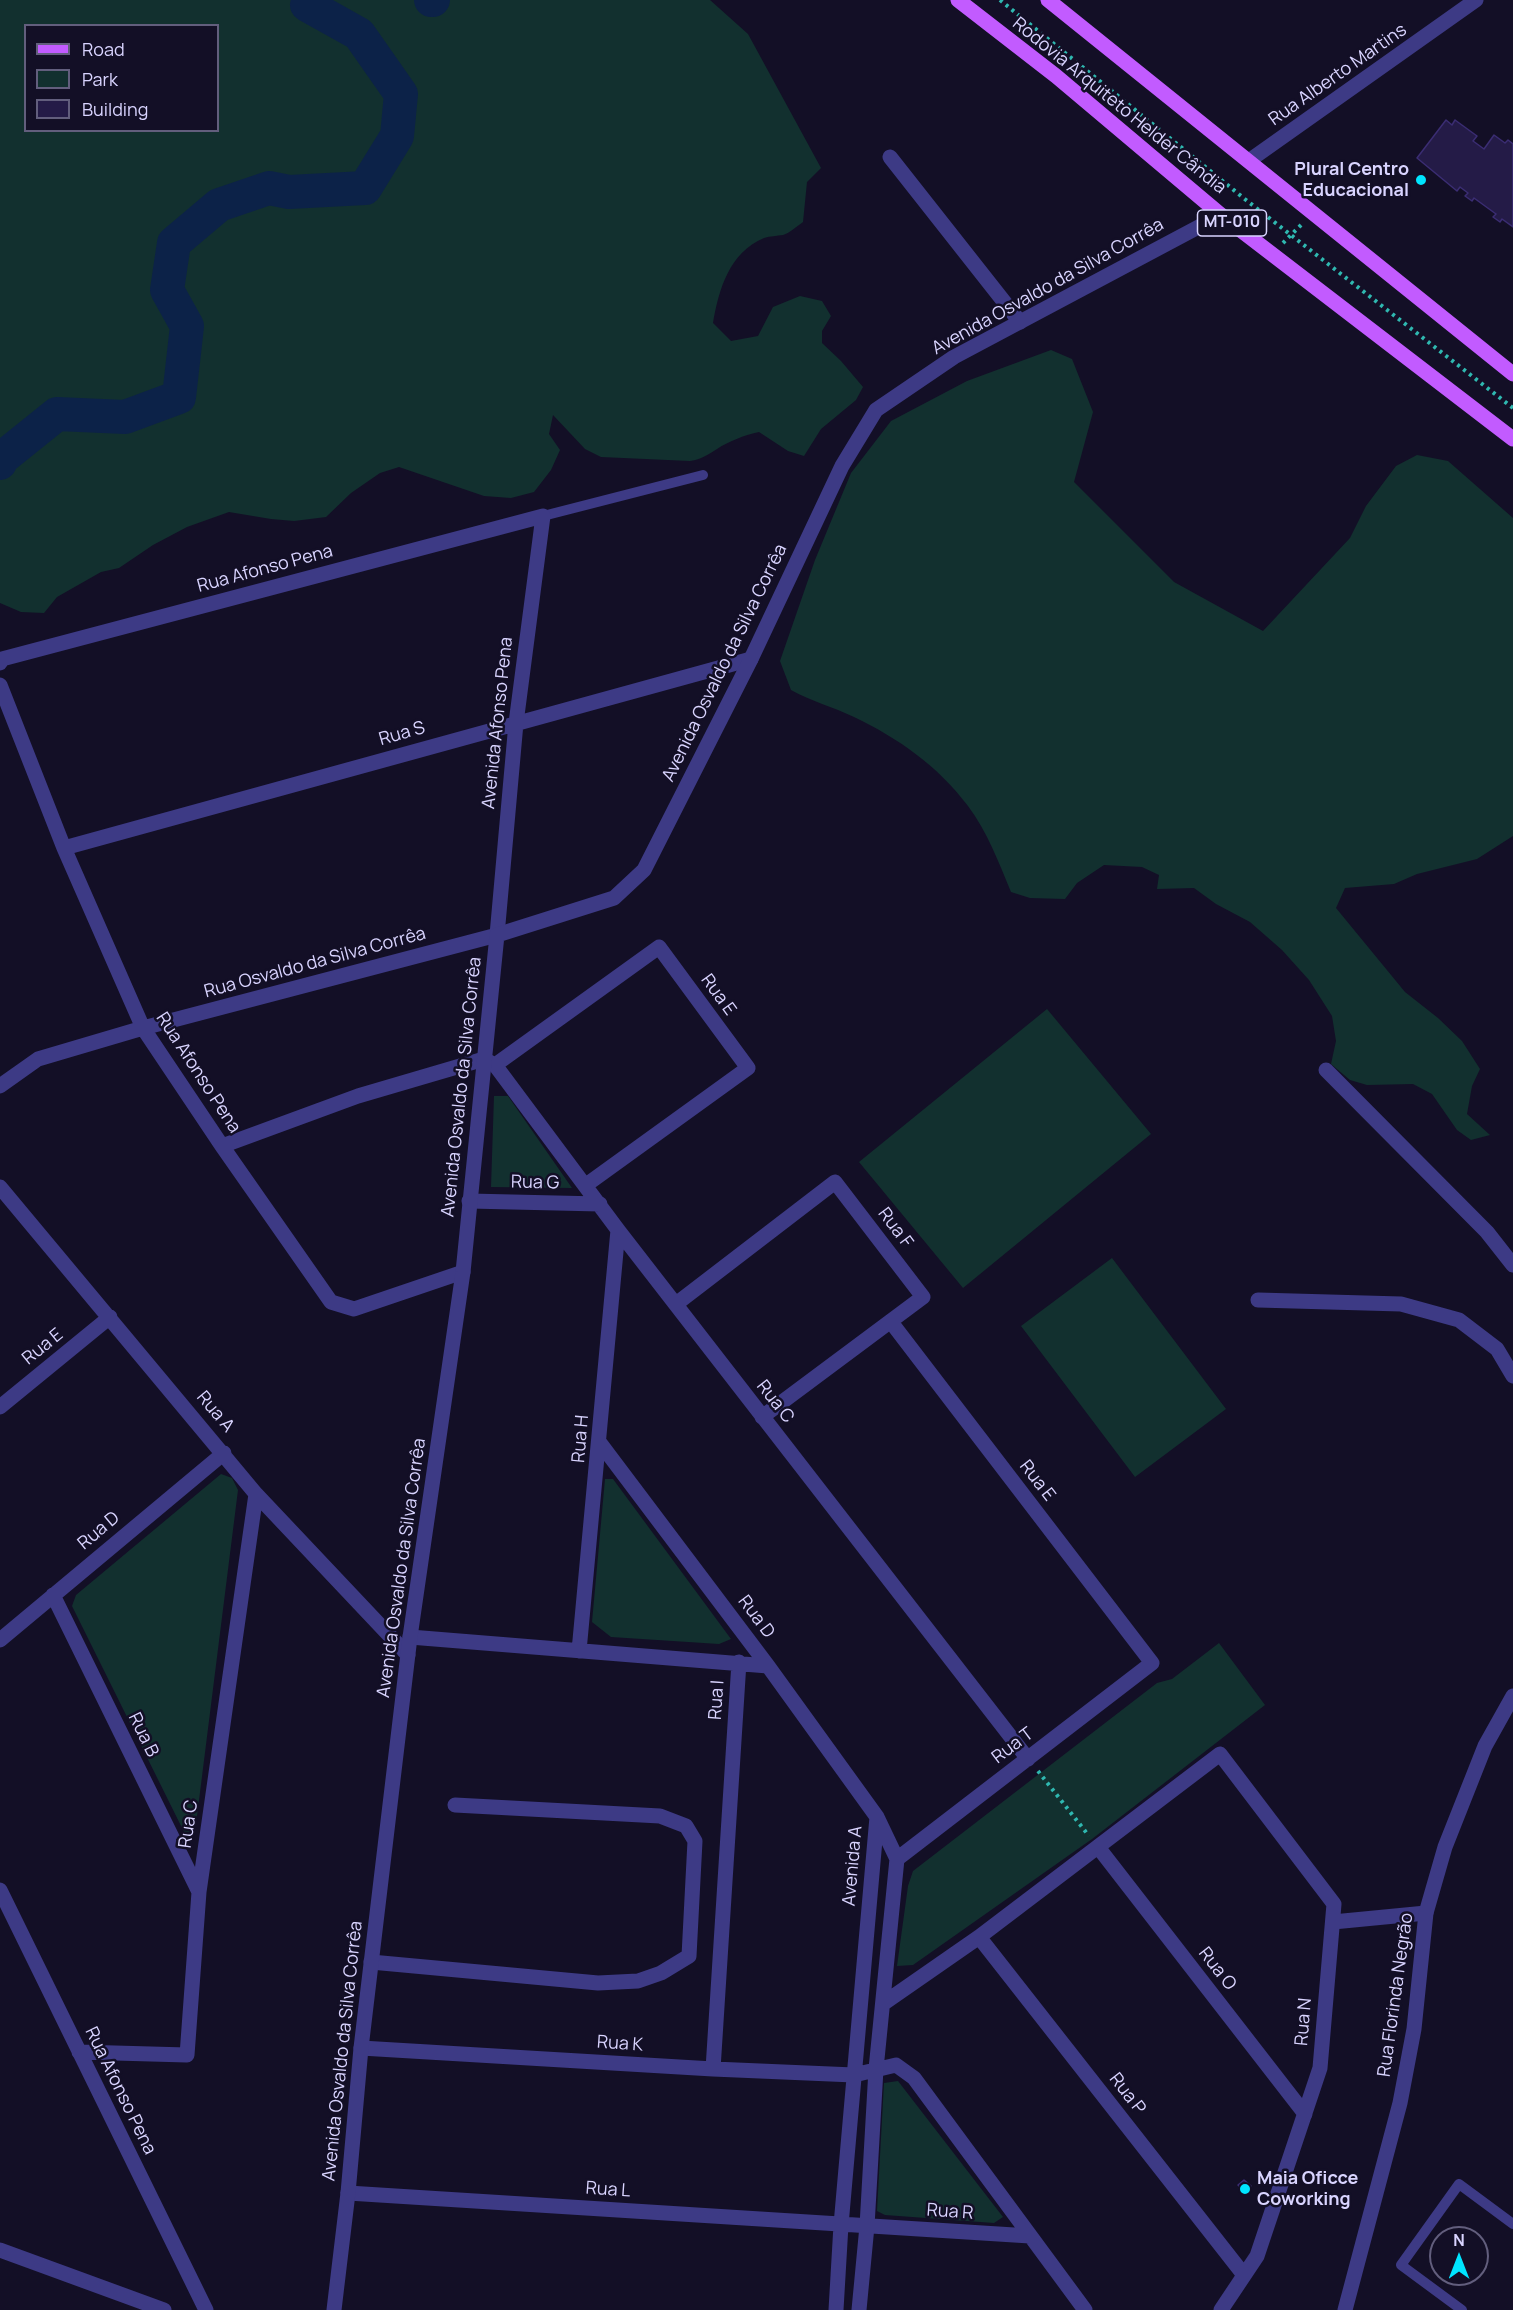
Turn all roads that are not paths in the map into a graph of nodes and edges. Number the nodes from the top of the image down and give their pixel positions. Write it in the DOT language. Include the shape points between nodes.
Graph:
graph roads {
  1 [pos="958,0"];
  2 [pos="1048,0"];
  3 [pos="1476,0"];
  4 [pos="890,157"];
  5 [pos="1250,160"];
  6 [pos="1221,215"];
  7 [pos="1020,322"];
  8 [pos="1513,374"];
  9 [pos="1513,439"];
  10 [pos="703,475"];
  11 [pos="543,516"];
  12 [pos="752,659"];
  13 [pos="0,663"];
  14 [pos="0,685"];
  15 [pos="516,723"];
  16 [pos="64,848"];
  17 [pos="497,935"];
  18 [pos="143,1028"];
  19 [pos="490,1062"];
  20 [pos="1326,1070"];
  21 [pos="0,1086"];
  22 [pos="222,1146"];
  23 [pos="586,1185"];
  24 [pos="0,1187"];
  25 [pos="469,1201"];
  26 [pos="600,1204"];
  27 [pos="618,1230"];
  28 [pos="1513,1265"];
  29 [pos="463,1272"];
  30 [pos="1258,1300"];
  31 [pos="676,1304"];
  32 [pos="110,1317"];
  33 [pos="891,1322"];
  34 [pos="1513,1376"];
  35 [pos="0,1407"];
  36 [pos="762,1417"];
  37 [pos="600,1443"];
  38 [pos="224,1453"];
  39 [pos="256,1494"];
  40 [pos="53,1595"];
  41 [pos="410,1637"];
  42 [pos="0,1640"];
  43 [pos="579,1651"];
  44 [pos="408,1655"];
  45 [pos="739,1662"];
  46 [pos="1152,1663"];
  47 [pos="768,1666"];
  48 [pos="1513,1696"];
  49 [pos="1028,1759"];
  50 [pos="455,1805"];
  51 [pos="877,1816"];
  52 [pos="1098,1847"];
  53 [pos="897,1859"];
  54 [pos="0,1890"];
  55 [pos="199,1892"];
  56 [pos="1426,1913"];
  57 [pos="1333,1923"];
  58 [pos="979,1936"];
  59 [pos="371,1962"];
  60 [pos="884,2003"];
  61 [pos="361,2048"];
  62 [pos="79,2052"];
  63 [pos="713,2069"];
  64 [pos="876,2069"];
  65 [pos="854,2075"];
  66 [pos="1305,2114"];
  67 [pos="348,2193"];
  68 [pos="1513,2224"];
  69 [pos="841,2225"];
  70 [pos="867,2226"];
  71 [pos="1030,2236"];
  72 [pos="0,2250"];
  73 [pos="1244,2275"];
  74 [pos="164,2310"];
  75 [pos="206,2310"];
  76 [pos="334,2310"];
  77 [pos="836,2310"];
  78 [pos="859,2310"];
  79 [pos="1085,2310"];
  80 [pos="1221,2310"];
  81 [pos="1346,2310"];
  82 [pos="1462,2310"];
  1 -- 6 [label="main road, Rodovia Arquiteto Helder Cândia / MT-010" via="1056,76"];
  2 -- 5 [label="main road, Rodovia Arquiteto Helder Cândia"];
  3 -- 5 [label="street, Rua Alberto Martins"];
  4 -- 7 [label="street"];
  5 -- 8 [label="main road, Rodovia Arquiteto Helder Cândia"];
  6 -- 7 [label="street, Avenida Osvaldo da Silva Corrêa"];
  6 -- 9 [label="main road, Rodovia Arquiteto Helder Cândia / MT-010"];
  7 -- 12 [label="street, Avenida Osvaldo da Silva Corrêa" via="954,357 876,410 842,466"];
  10 -- 11 [label="lane"];
  11 -- 13 [label="street, Rua Afonso Pena" via="2,659"];
  11 -- 15 [label="street, Avenida Afonso Pena"];
  12 -- 15 [label="street, Rua S"];
  12 -- 17 [label="street, Avenida Osvaldo da Silva Corrêa" via="644,870 614,898"];
  14 -- 16 [label="street, Rua Afonso Pena"];
  15 -- 16 [label="street, Rua S"];
  15 -- 17 [label="street, Avenida Afonso Pena"];
  16 -- 18 [label="street, Rua Afonso Pena"];
  17 -- 18 [label="street, Rua Osvaldo da Silva Corrêa"];
  17 -- 19 [label="street, Avenida Osvaldo da Silva Corrêa"];
  18 -- 21 [label="street" via="38,1059"];
  18 -- 22 [label="street, Rua Afonso Pena"];
  19 -- 22 [label="street" via="358,1096"];
  19 -- 23 [label="street, Rua C"];
  19 -- 23 [label="street, Rua E" via="659,947 747,1068"];
  19 -- 25 [label="street, Avenida Osvaldo da Silva Corrêa"];
  20 -- 28 [label="street" via="1487,1232"];
  22 -- 29 [label="street, Rua Afonso Pena" via="331,1302 354,1309"];
  23 -- 26 [label="street, Rua C"];
  24 -- 32 [label="street, Rua A"];
  25 -- 26 [label="street, Rua G"];
  25 -- 29 [label="street, Avenida Osvaldo da Silva Corrêa"];
  26 -- 27 [label="street, Rua C"];
  27 -- 31 [label="street, Rua C"];
  27 -- 37 [label="street, Rua H"];
  29 -- 41 [label="street, Avenida Osvaldo da Silva Corrêa"];
  30 -- 34 [label="street" via="1401,1304 1459,1320 1497,1349"];
  31 -- 33 [label="street, Rua F" via="835,1182 923,1297"];
  31 -- 36 [label="street, Rua C"];
  32 -- 35 [label="street, Rua E"];
  32 -- 38 [label="street, Rua A"];
  33 -- 36 [label="street, Rua F"];
  33 -- 46 [label="street, Rua E"];
  36 -- 49 [label="street, Rua C"];
  37 -- 43 [label="street, Rua H"];
  37 -- 47 [label="street, Rua D"];
  38 -- 39 [label="street, Rua A"];
  38 -- 40 [label="street, Rua D"];
  39 -- 44 [label="street, Rua A"];
  39 -- 55 [label="street, Rua C"];
  40 -- 42 [label="street, Rua D"];
  40 -- 55 [label="street, Rua B"];
  41 -- 43 [label="street, Rua I"];
  41 -- 44 [label="street, Avenida Osvaldo da Silva Corrêa"];
  43 -- 45 [label="street, Rua I"];
  44 -- 59 [label="street, Avenida Osvaldo da Silva Corrêa"];
  45 -- 47 [label="street"];
  45 -- 63 [label="street, Rua I"];
  46 -- 49 [label="street, Rua T"];
  47 -- 51 [label="street, Rua D"];
  48 -- 56 [label="street, Rua Florinda Negrão" via="1485,1746 1445,1847"];
  49 -- 53 [label="street, Rua T"];
  50 -- 59 [label="street" via="660,1816 686,1826 694,1841 689,1956 638,1981 598,1983"];
  51 -- 53 [label="street, Avenida A"];
  51 -- 65 [label="street, Avenida A"];
  52 -- 57 [label="street, Rua N" via="1221,1754 1334,1904"];
  52 -- 58 [label="street"];
  52 -- 66 [label="street, Rua O"];
  53 -- 60 [label="street"];
  54 -- 62 [label="street, Rua Afonso Pena"];
  55 -- 62 [label="street, Rua C" via="187,2055"];
  56 -- 57 [label="street"];
  56 -- 81 [label="street, Rua Florinda Negrão" via="1414,2029 1400,2103"];
  57 -- 66 [label="street, Rua N" via="1320,2067"];
  58 -- 60 [label="street"];
  58 -- 73 [label="street, Rua P"];
  59 -- 61 [label="street, Avenida Osvaldo da Silva Corrêa"];
  60 -- 64 [label="street"];
  61 -- 63 [label="street, Rua K"];
  61 -- 67 [label="street, Avenida Osvaldo da Silva Corrêa"];
  62 -- 75 [label="street, Rua Afonso Pena"];
  63 -- 65 [label="street, Rua K"];
  64 -- 65 [label="street, Rua K"];
  64 -- 70 [label="street"];
  64 -- 71 [label="street" via="896,2065 914,2078"];
  65 -- 69 [label="street, Avenida A"];
  66 -- 73 [label="street, Rua N" via="1257,2256"];
  67 -- 69 [label="street, Rua L"];
  67 -- 76 [label="street, Avenida Osvaldo da Silva Corrêa"];
  68 -- 82 [label="lane" via="1459,2184 1401,2265"];
  69 -- 70 [label="street, Rua L"];
  69 -- 77 [label="street, Avenida A"];
  70 -- 71 [label="street, Rua R"];
  70 -- 78 [label="street"];
  71 -- 79 [label="street"];
  72 -- 74 [label="street"];
  73 -- 80 [label="street, Rua N"];
}
